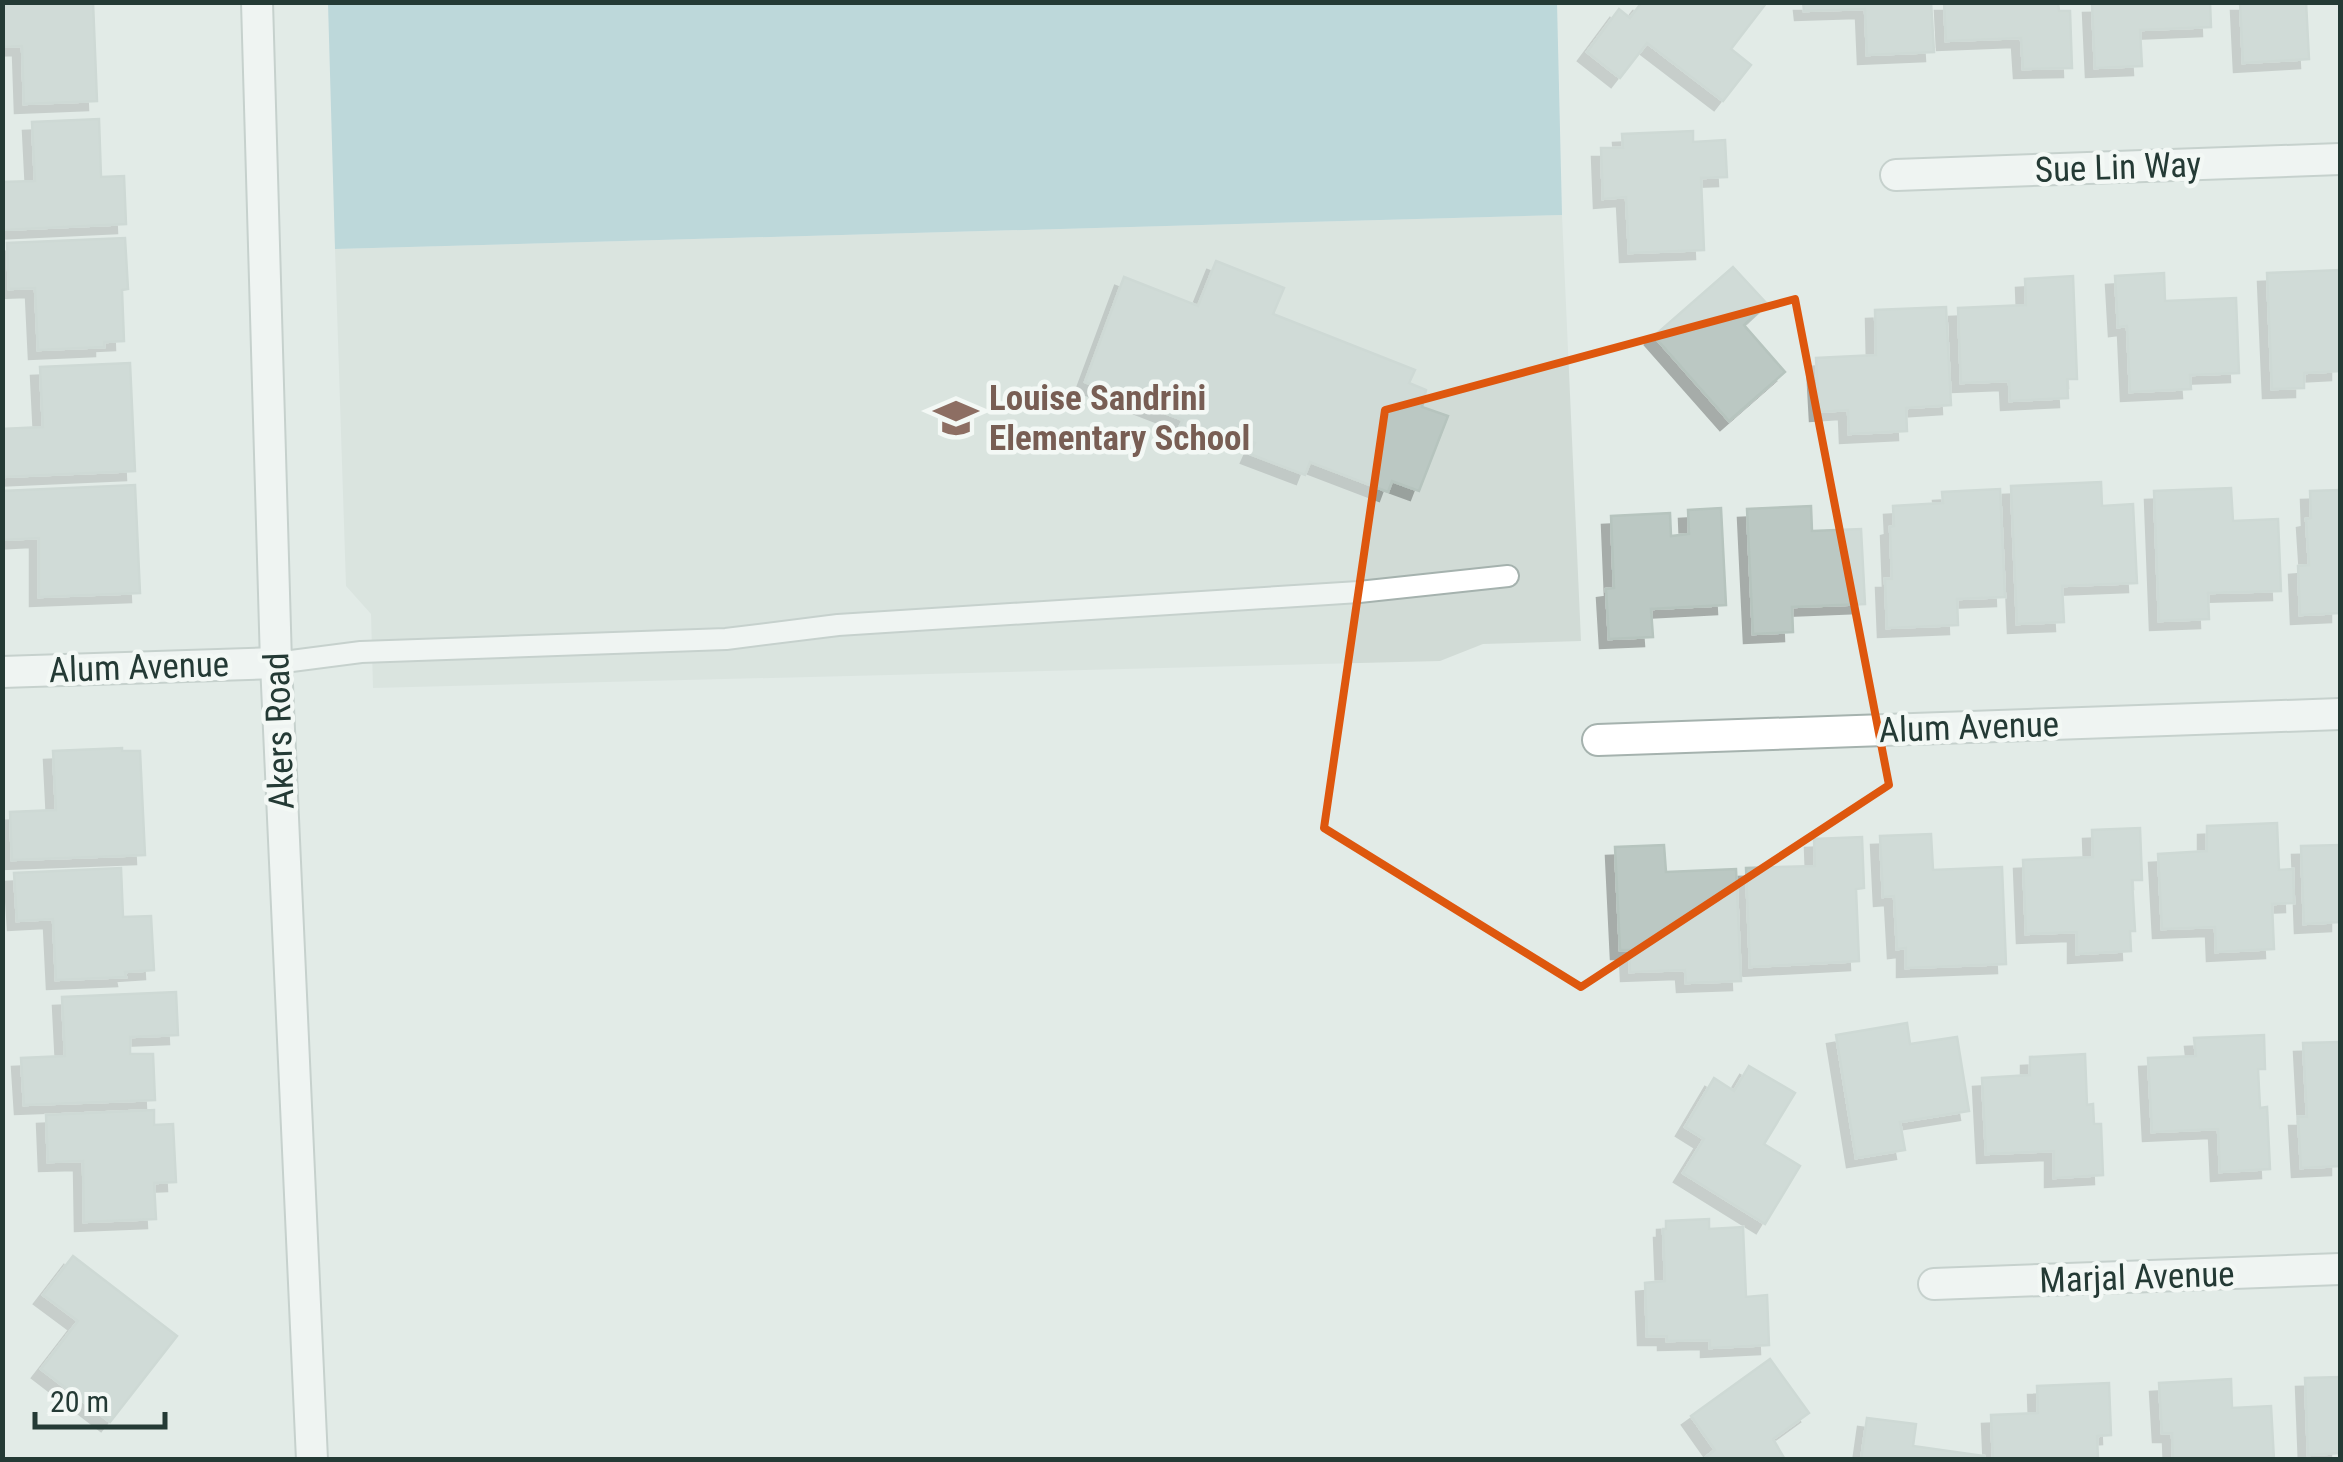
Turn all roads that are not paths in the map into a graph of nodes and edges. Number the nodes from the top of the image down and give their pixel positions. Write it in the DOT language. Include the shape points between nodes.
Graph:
graph roads {
  1 [pos="257,2"];
  2 [pos="2340,160"];
  3 [pos="1896,175"];
  4 [pos="1508,576"];
  5 [pos="276,663"];
  6 [pos="2,672"];
  7 [pos="2340,714"];
  8 [pos="1598,740"];
  9 [pos="2340,1270"];
  10 [pos="1934,1284"];
  11 [pos="312,1460"];
  1 -- 5 [label="street, Akers Road"];
  2 -- 3 [label="street, Sue Lin Way"];
  4 -- 5 [label="lane" via="1358,592 838,625 726,640 361,652"];
  5 -- 6 [label="street, Alum Avenue"];
  5 -- 11 [label="street, Akers Road"];
  7 -- 8 [label="street, Alum Avenue"];
  9 -- 10 [label="street, Marjal Avenue"];
}
